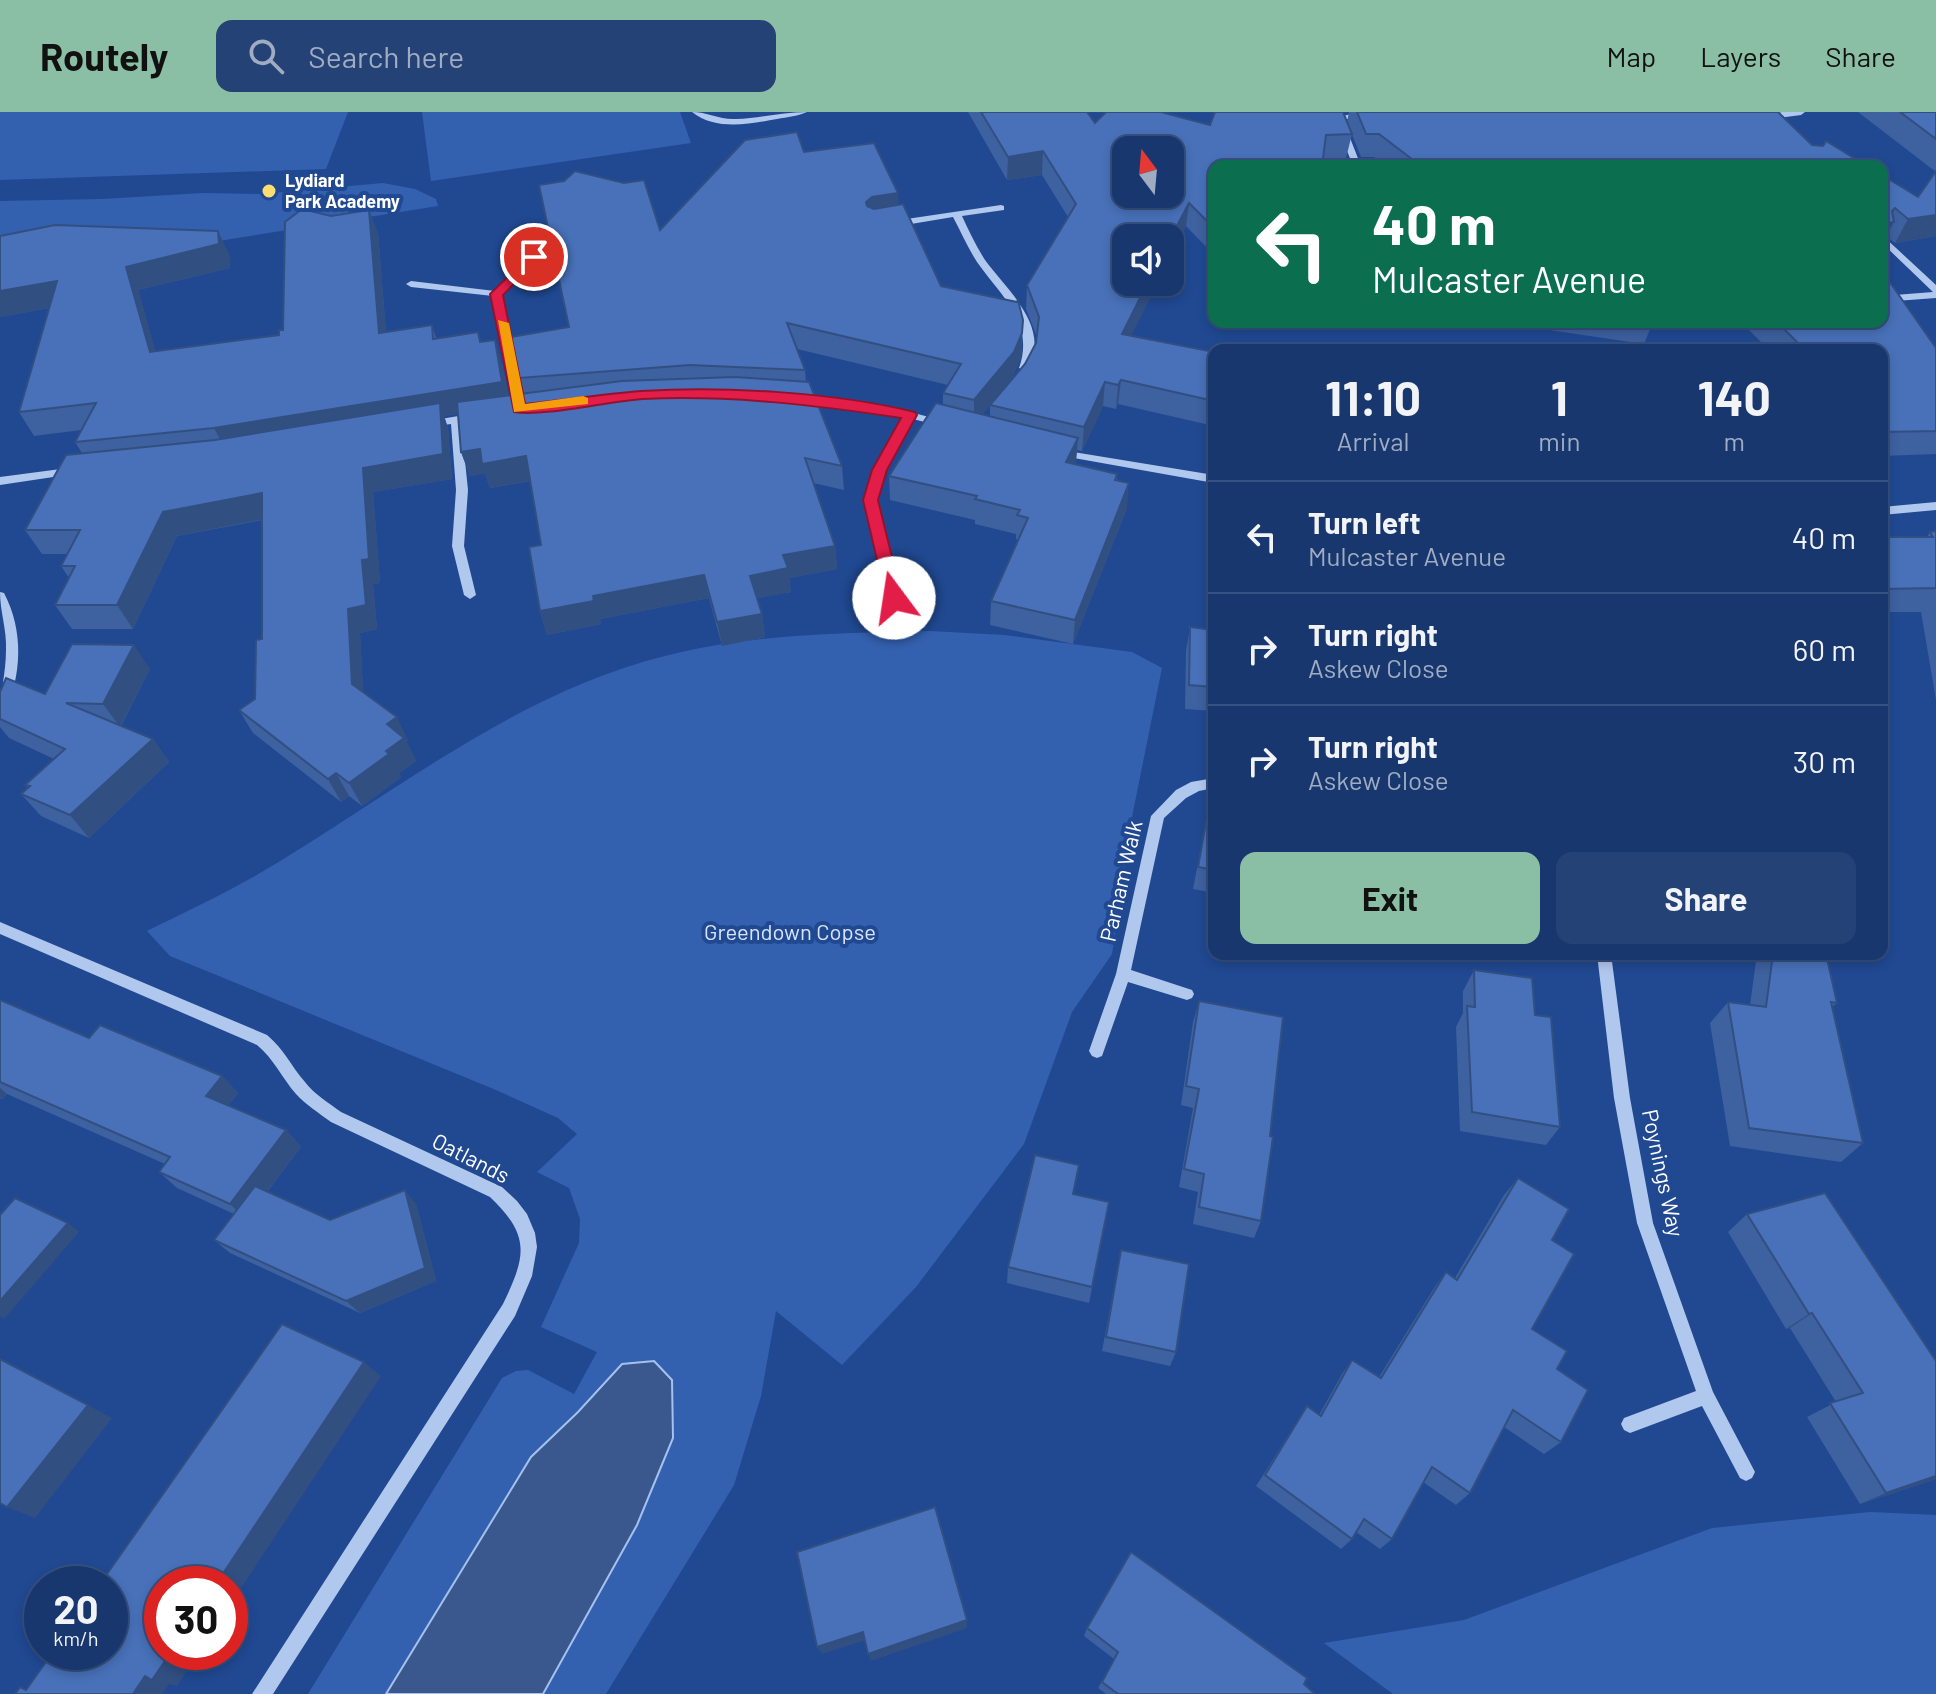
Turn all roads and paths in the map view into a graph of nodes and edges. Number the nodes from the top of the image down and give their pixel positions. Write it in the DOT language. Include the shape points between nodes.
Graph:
graph roads {
  1 [pos="696,112"];
  2 [pos="803,112"];
  3 [pos="1376,112"];
  4 [pos="1801,112"];
  5 [pos="1755,115"];
  6 [pos="1323,117"];
  7 [pos="1338,118"];
  8 [pos="1768,127"];
  9 [pos="1355,160"];
  10 [pos="1001,208"];
  11 [pos="956,214"];
  12 [pos="875,227"];
  13 [pos="1888,244"];
  14 [pos="534,257"];
  15 [pos="411,284"];
  16 [pos="1936,293"];
  17 [pos="497,294"];
  18 [pos="1888,298"];
  19 [pos="1018,380"];
  20 [pos="793,399"];
  21 [pos="534,407"];
  22 [pos="519,409"];
  23 [pos="506,411"];
  24 [pos="494,413"];
  25 [pos="910,415"];
  26 [pos="456,420"];
  27 [pos="950,425"];
  28 [pos="411,427"];
  29 [pos="1051,451"];
  30 [pos="83,470"];
  31 [pos="1208,478"];
  32 [pos="0,481"];
  33 [pos="1936,506"];
  34 [pos="1888,510"];
  35 [pos="470,595"];
  36 [pos="0,596"];
  37 [pos="894,598"];
  38 [pos="0,711"];
  39 [pos="1208,784"];
  40 [pos="0,928"];
  41 [pos="1605,960"];
  42 [pos="1123,974"];
  43 [pos="1187,994"];
  44 [pos="1097,1051"];
  45 [pos="1706,1396"];
  46 [pos="1630,1424"];
  47 [pos="1746,1472"];
  48 [pos="262,1694"];
  1 -- 2 [label="street" via="732,121"];
  3 -- 7 [label="street"];
  4 -- 5 [label="street"];
  5 -- 8 [label="street"];
  6 -- 7 [label="street"];
  7 -- 9 [label="street"];
  10 -- 11 [label="street"];
  11 -- 12 [label="street"];
  11 -- 19 [label="street" via="1029,334 1031,353"];
  13 -- 16 [label="street"];
  14 -- 17 [label="street"];
  15 -- 17 [label="street"];
  16 -- 18 [label="street"];
  17 -- 22 [label="street"];
  20 -- 25 [label="street"];
  21 -- 22 [label="street"];
  22 -- 23 [label="street"];
  24 -- 26 [label="street"];
  25 -- 27 [label="street"];
  25 -- 37 [label="street" via="880,470 871,500"];
  26 -- 28 [label="street"];
  26 -- 35 [label="street" via="462,490 458,546"];
  29 -- 31 [label="street"];
  30 -- 32 [label="street"];
  33 -- 34 [label="street"];
  36 -- 38 [label="street" via="14,652"];
  39 -- 42 [label="street, Parham Walk" via="1181,794 1158,816"];
  40 -- 48 [label="street, Oatlands" via="262,1040 280,1052 299,1088 313,1101 336,1117 496,1192 526,1224 529,1248 523,1280 509,1310"];
  41 -- 45 [label="street, Poynings Way" via="1645,1223"];
  42 -- 43 [label="street, Parham Walk"];
  42 -- 44 [label="street, Parham Walk"];
  45 -- 46 [label="street"];
  45 -- 47 [label="street, Poynings Way"];
}
